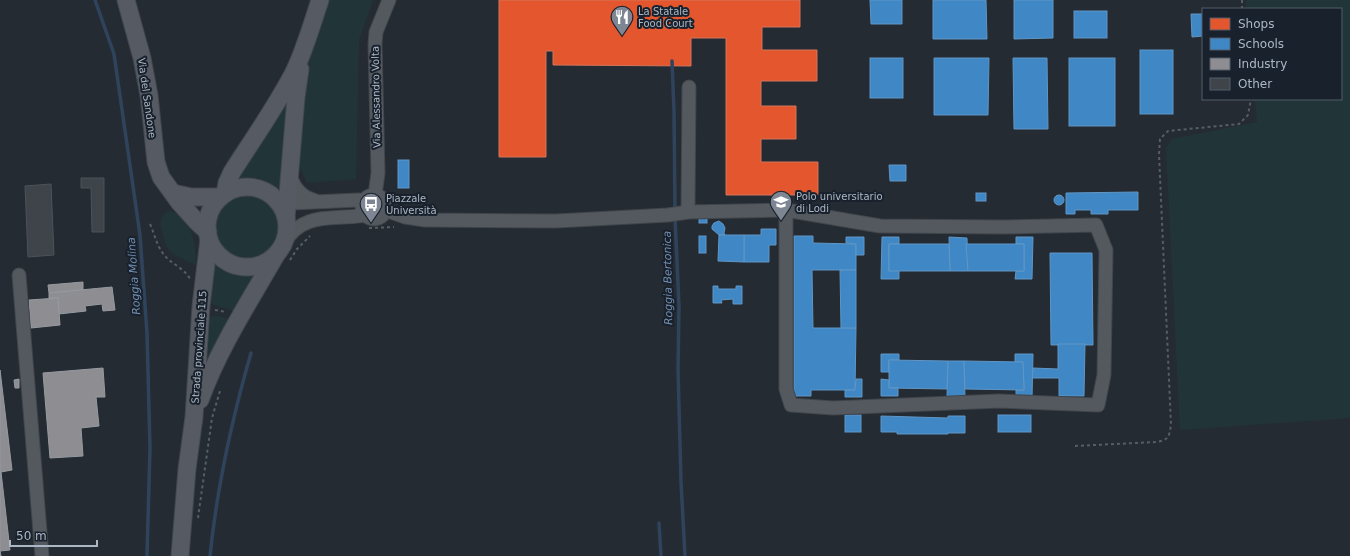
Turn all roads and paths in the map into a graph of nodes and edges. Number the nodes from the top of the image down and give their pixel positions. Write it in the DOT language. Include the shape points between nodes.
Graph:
graph roads {
  1 [pos="126,0"];
  2 [pos="320,0"];
  3 [pos="389,0"];
  4 [pos="303,51"];
  5 [pos="689,87"];
  6 [pos="1251,100"];
  7 [pos="290,176"];
  8 [pos="173,194"];
  9 [pos="223,195"];
  10 [pos="369,198"];
  11 [pos="318,202"];
  12 [pos="283,207"];
  13 [pos="385,210"];
  14 [pos="786,210"];
  15 [pos="685,213"];
  16 [pos="366,215"];
  17 [pos="312,234"];
  18 [pos="208,236"];
  19 [pos="283,254"];
  20 [pos="19,275"];
  21 [pos="221,389"];
  22 [pos="194,417"];
  23 [pos="1075,446"];
  24 [pos="198,524"];
  25 [pos="42,556"];
  26 [pos="180,556"];
  1 -- 8 [label="main road, Via del Sandone" via="148,87 156,162"];
  2 -- 4 [label="main road"];
  3 -- 10 [label="street, Via Alessandro Volta" via="376,32 378,173"];
  4 -- 7 [label="main road" via="296,97"];
  4 -- 9 [label="main road" via="283,93 232,172"];
  5 -- 15 [label="street"];
  6 -- 23 [label="path" via="1248,116 1239,124 1168,131 1160,139 1171,425 1169,436 1165,441 1156,442"];
  7 -- 11 [label="street" via="299,191"];
  7 -- 12 [label="main road"];
  8 -- 9 [label="main road" via="191,197"];
  8 -- 18 [label="main road, Via del Sandone"];
  9 -- 12 [label="main road" via="236,188 249,187 273,196"];
  9 -- 18 [label="main road" via="215,202 209,214"];
  10 -- 11 [label="street"];
  10 -- 13 [label="street" via="383,199"];
  10 -- 16 [label="street" via="363,211"];
  11 -- 12 [label="street"];
  12 -- 19 [label="main road" via="287,231"];
  13 -- 15 [label="street" via="425,220 556,221"];
  13 -- 16 [label="street" via="379,218 374,219"];
  14 -- 14 [label="street" via="880,226 1096,225 1106,250 1104,375 1098,405 999,401 833,408 791,405 786,389"];
  14 -- 15 [label="street"];
  16 -- 19 [label="street" via="301,224 289,234"];
  17 -- 19 [label="path"];
  18 -- 19 [label="main road" via="215,251 225,261 238,266 252,267"];
  18 -- 22 [label="main road, Strada provinciale 115"];
  19 -- 22 [label="main road, Strada provinciale 115" via="223,349"];
  20 -- 25 [label="street"];
  21 -- 24 [label="path" via="212,418"];
  22 -- 26 [label="main road"];
}
